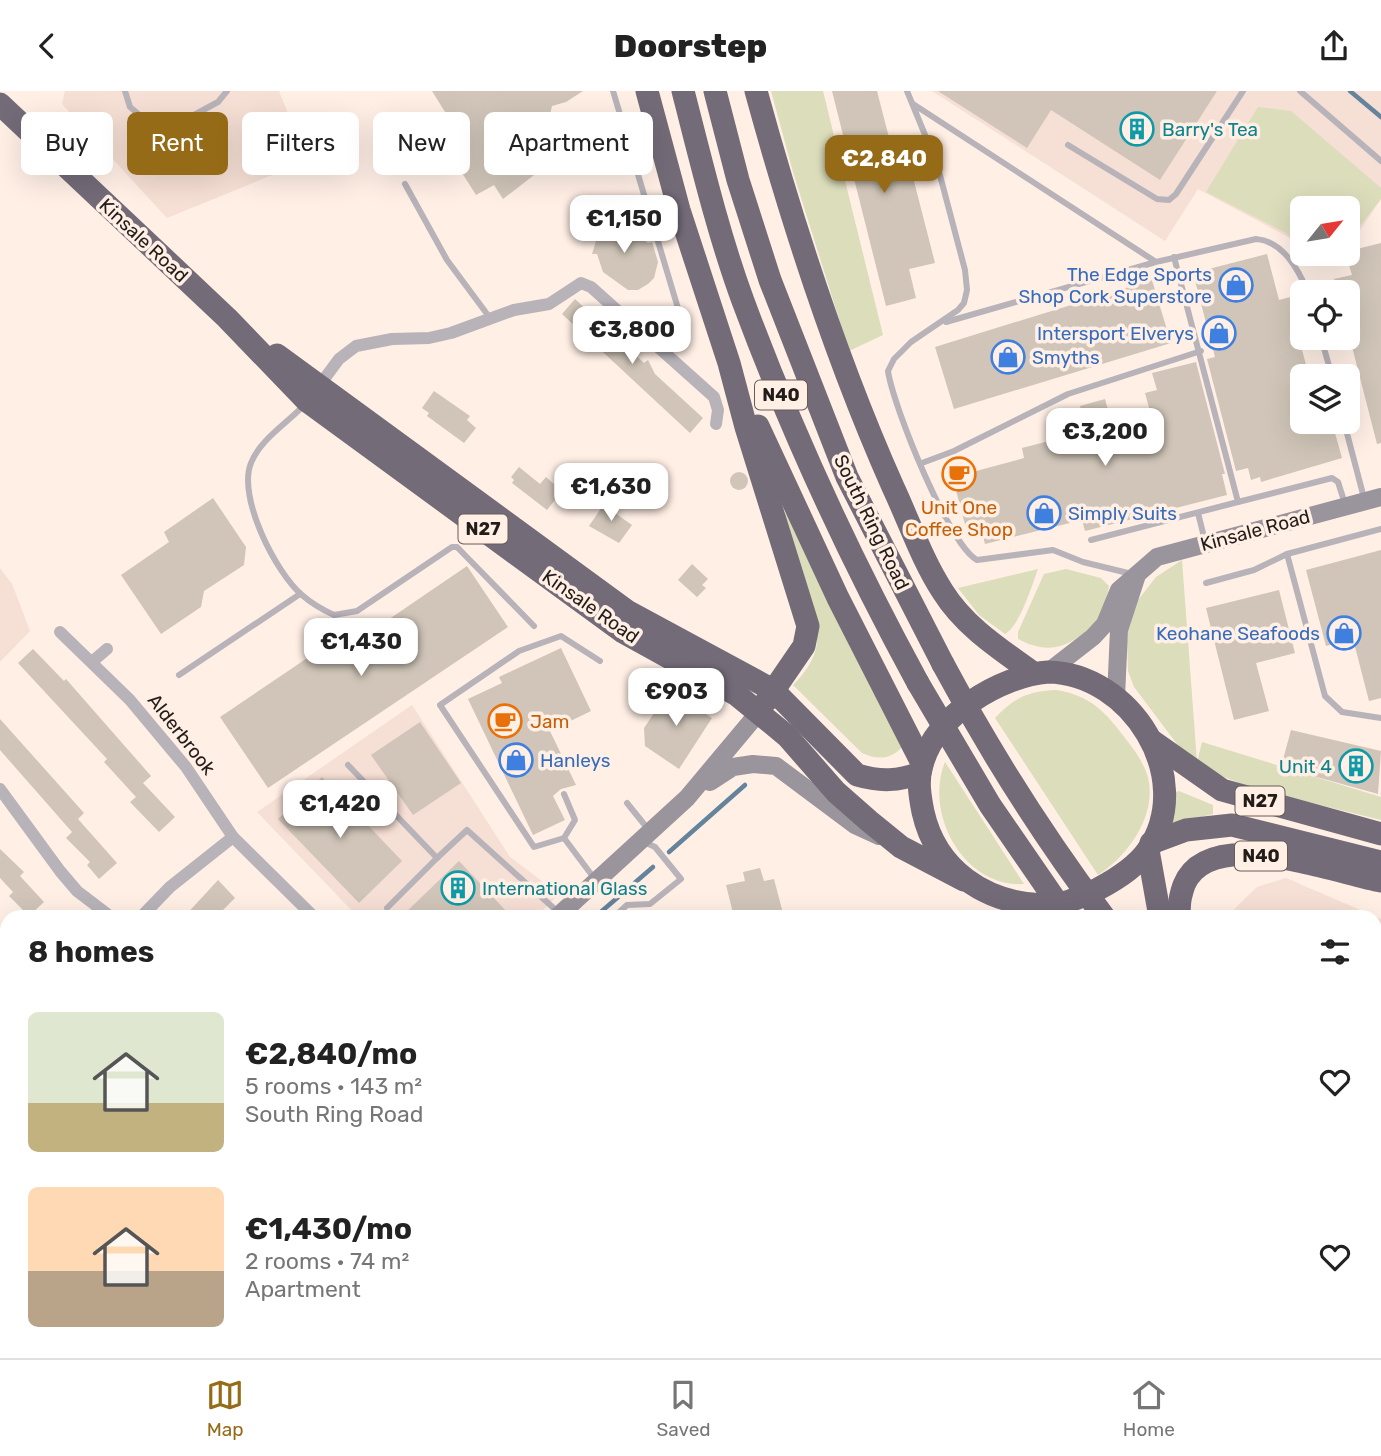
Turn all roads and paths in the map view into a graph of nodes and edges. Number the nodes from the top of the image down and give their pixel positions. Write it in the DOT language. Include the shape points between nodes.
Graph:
graph roads {
  1 [pos="125,91"];
  2 [pos="227,91"];
  3 [pos="614,91"];
  4 [pos="647,91"];
  5 [pos="683,91"];
  6 [pos="715,91"];
  7 [pos="756,91"];
  8 [pos="906,91"];
  9 [pos="1243,91"];
  10 [pos="1300,91"];
  11 [pos="911,103"];
  12 [pos="0,104"];
  13 [pos="1068,145"];
  14 [pos="1381,161"];
  15 [pos="405,184"];
  16 [pos="1174,257"];
  17 [pos="1156,262"];
  18 [pos="1301,280"];
  19 [pos="490,318"];
  20 [pos="938,324"];
  21 [pos="683,325"];
  22 [pos="1201,351"];
  23 [pos="729,363"];
  24 [pos="314,393"];
  25 [pos="716,424"];
  26 [pos="1349,434"];
  27 [pos="922,463"];
  28 [pos="1373,499"];
  29 [pos="1238,502"];
  30 [pos="1345,506"];
  31 [pos="1198,513"];
  32 [pos="1381,529"];
  33 [pos="1091,540"];
  34 [pos="1206,543"];
  35 [pos="1287,554"];
  36 [pos="1137,575"];
  37 [pos="1206,583"];
  38 [pos="300,594"];
  39 [pos="534,626"];
  40 [pos="60,632"];
  41 [pos="107,649"];
  42 [pos="93,661"];
  43 [pos="600,661"];
  44 [pos="1041,672"];
  45 [pos="179,675"];
  46 [pos="773,689"];
  47 [pos="1116,697"];
  48 [pos="759,712"];
  49 [pos="1381,718"];
  50 [pos="1152,741"];
  51 [pos="348,765"];
  52 [pos="921,768"];
  53 [pos="0,789"];
  54 [pos="564,794"];
  55 [pos="687,798"];
  56 [pos="627,803"];
  57 [pos="1381,834"];
  58 [pos="646,836"];
  59 [pos="233,837"];
  60 [pos="564,838"];
  61 [pos="901,847"];
  62 [pos="1149,847"];
  63 [pos="437,857"];
  64 [pos="1381,862"];
  65 [pos="964,880"];
  66 [pos="597,881"];
  67 [pos="1381,881"];
  68 [pos="387,908"];
  69 [pos="1012,909"];
  70 [pos="102,910"];
  71 [pos="148,910"];
  72 [pos="307,910"];
  73 [pos="554,910"];
  74 [pos="567,910"];
  75 [pos="622,910"];
  76 [pos="1062,910"];
  77 [pos="1099,910"];
  78 [pos="1159,910"];
  79 [pos="1180,910"];
  1 -- 2 [label="lane" via="130,107 143,118 181,122 218,102"];
  3 -- 21 [label="lane"];
  4 -- 23 [label="highway" via="679,210"];
  5 -- 76 [label="highway, South Ring Road / N40, bridge" via="743,300 815,479 918,683 990,805"];
  6 -- 77 [label="highway, South Ring Road / N40, bridge" via="770,280 842,465 975,724"];
  7 -- 44 [label="highway" via="833,341 909,523 943,592 967,622"];
  8 -- 11 [label="lane"];
  9 -- 13 [label="lane" via="1169,200 1157,199"];
  10 -- 14 [label="lane"];
  11 -- 17 [label="lane"];
  11 -- 20 [label="lane" via="937,165 967,282 964,303"];
  12 -- 24 [label="highway, Kinsale Road / N27" via="227,318"];
  15 -- 19 [label="lane" via="447,260"];
  16 -- 17 [label="lane"];
  16 -- 18 [label="lane" via="1268,240 1284,251"];
  16 -- 22 [label="lane"];
  17 -- 20 [label="lane"];
  19 -- 24 [label="street" via="429,338 356,346 339,359"];
  19 -- 25 [label="street" via="549,304 576,284 586,284 714,397"];
  20 -- 27 [label="lane" via="901,351 888,372"];
  22 -- 27 [label="lane" via="1068,394"];
  22 -- 29 [label="lane"];
  23 -- 46 [label="highway" via="808,626 804,646"];
  23 -- 52 [label="highway"];
  24 -- 38 [label="lane" via="261,445 250,465 254,512 271,552"];
  24 -- 46 [label="highway, Kinsale Road / N27" via="407,453 627,611"];
  24 -- 48 [label="highway, Kinsale Road / N27" via="623,632 695,670"];
  26 -- 28 [label="lane"];
  27 -- 36 [label="lane" via="955,537 977,560 1053,549 1083,562"];
  28 -- 30 [label="street, Kinsale Road"];
  29 -- 30 [label="lane" via="1332,478 1340,485"];
  29 -- 31 [label="lane"];
  30 -- 34 [label="street, Kinsale Road"];
  31 -- 33 [label="lane"];
  31 -- 34 [label="lane"];
  32 -- 35 [label="lane"];
  34 -- 36 [label="street, Kinsale Road" via="1157,557"];
  35 -- 37 [label="lane" via="1254,570"];
  35 -- 49 [label="lane" via="1325,696 1342,712"];
  36 -- 44 [label="street, Kinsale Road" via="1119,590 1105,624 1093,637"];
  36 -- 47 [label="street" via="1119,630"];
  38 -- 39 [label="lane" via="334,615 357,611 457,547"];
  38 -- 45 [label="lane"];
  40 -- 42 [label="street, Alderbrook"];
  41 -- 42 [label="street"];
  42 -- 59 [label="street, Alderbrook" via="186,767"];
  43 -- 60 [label="lane" via="561,636 519,651 440,705 534,847"];
  44 -- 47 [label="highway, N27" via="1063,672"];
  44 -- 52 [label="highway" via="992,689 956,715 941,730"];
  46 -- 48 [label="highway"];
  46 -- 52 [label="highway, Kinsale Road / N27" via="858,775 896,781"];
  47 -- 50 [label="highway, N27"];
  48 -- 55 [label="street"];
  48 -- 61 [label="highway, Kinsale Road / N27" via="787,736 836,792"];
  50 -- 57 [label="highway, N27" via="1222,790"];
  50 -- 62 [label="highway, N27" via="1163,776 1163,806"];
  51 -- 63 [label="lane"];
  52 -- 65 [label="highway, N27" via="926,826 938,852"];
  53 -- 70 [label="street" via="60,870"];
  54 -- 60 [label="lane" via="575,821"];
  55 -- 58 [label="street"];
  55 -- 61 [label="street" via="733,767 776,766 855,825"];
  56 -- 58 [label="lane"];
  58 -- 66 [label="street"];
  58 -- 75 [label="lane" via="681,879 650,904 627,905"];
  59 -- 71 [label="street"];
  59 -- 72 [label="street, Alderbrook"];
  60 -- 66 [label="lane"];
  61 -- 65 [label="highway, Kinsale Road / N27"];
  62 -- 64 [label="highway, N27" via="1186,830 1232,825"];
  62 -- 69 [label="highway, N27" via="1133,867 1079,898"];
  62 -- 78 [label="highway"];
  63 -- 68 [label="lane"];
  63 -- 73 [label="lane" via="467,830"];
  65 -- 69 [label="highway, N27"];
  66 -- 74 [label="street"];
  67 -- 79 [label="highway, N40" via="1255,855 1225,854 1190,874"];
}
